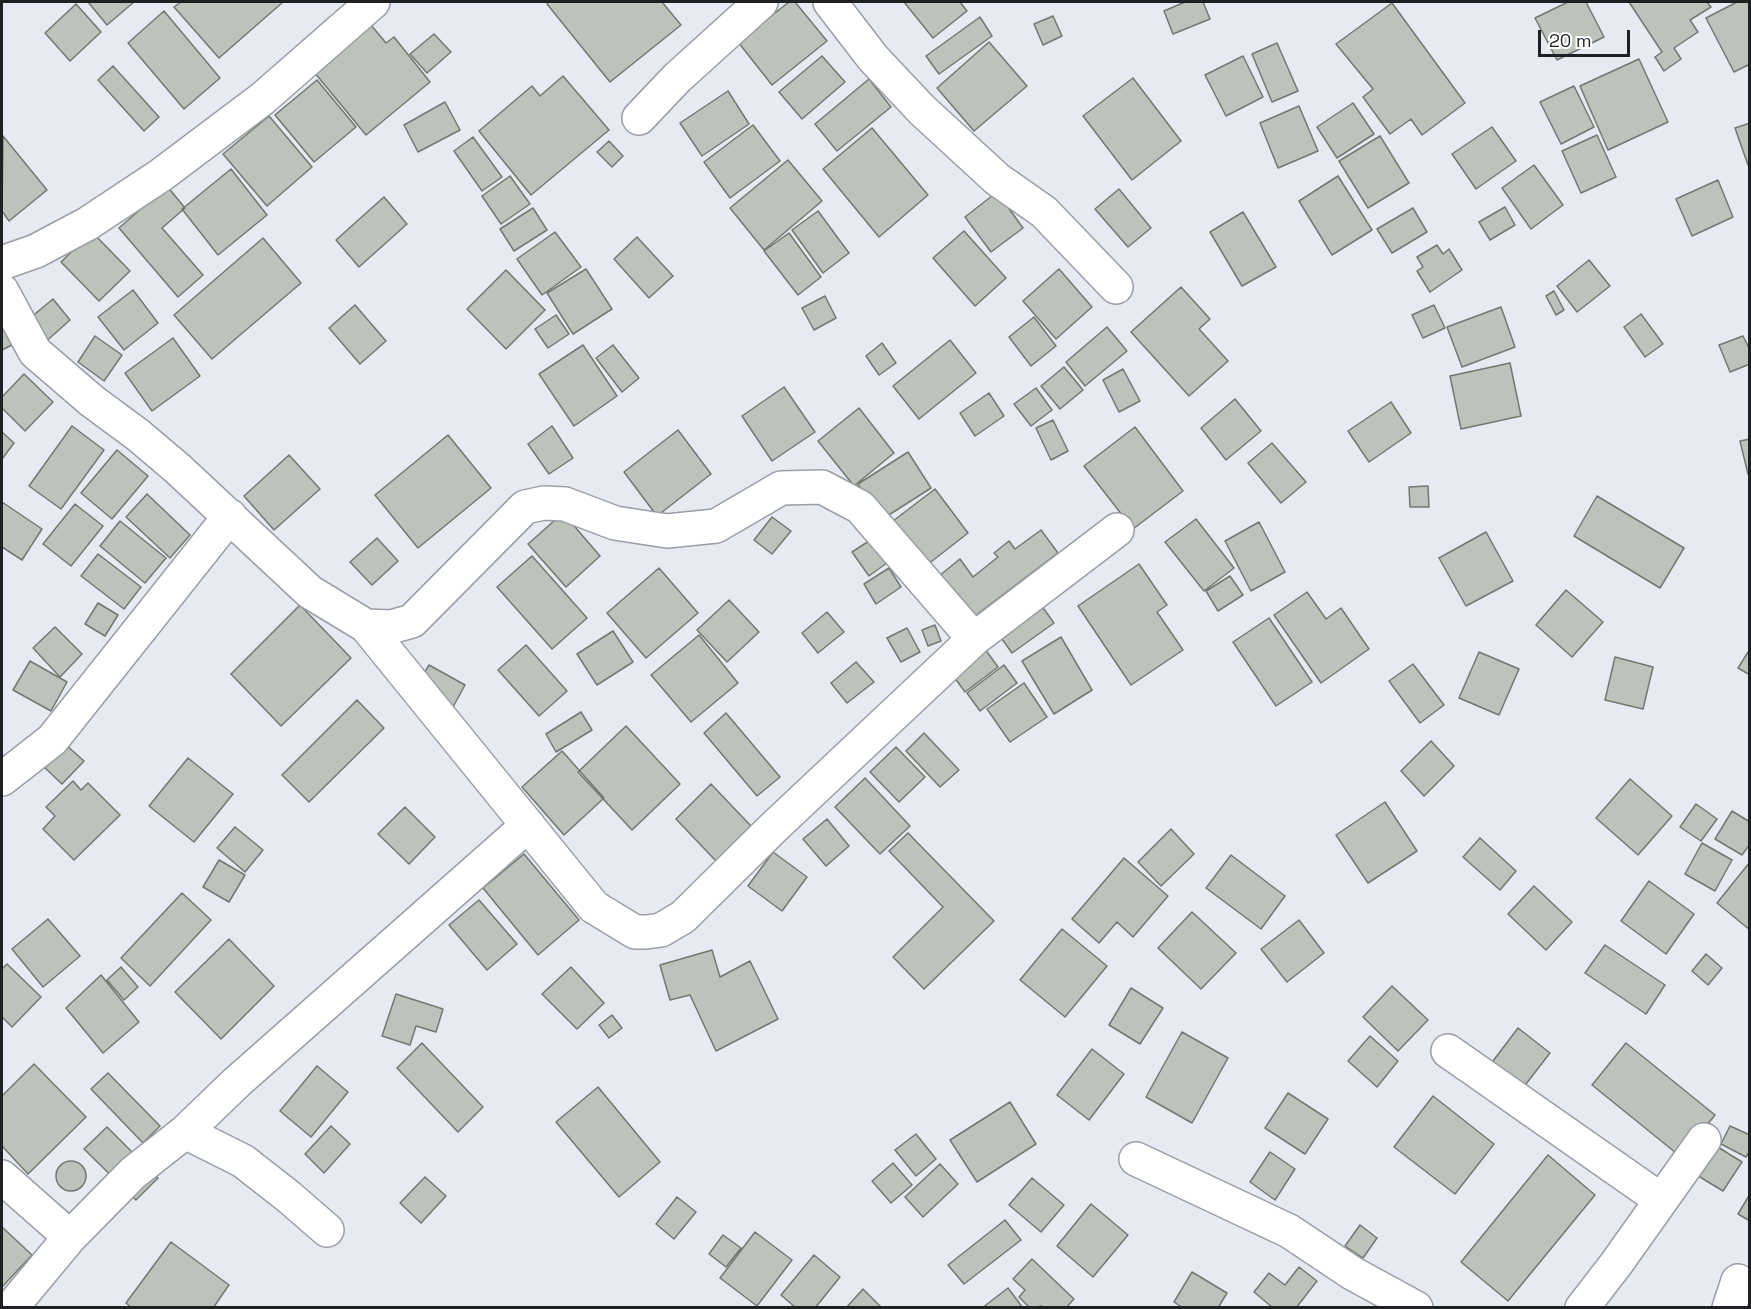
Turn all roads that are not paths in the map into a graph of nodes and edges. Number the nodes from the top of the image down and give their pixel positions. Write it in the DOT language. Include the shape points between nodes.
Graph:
graph roads {
  1 [pos="374,2"];
  2 [pos="761,2"];
  3 [pos="830,2"];
  4 [pos="639,118"];
  5 [pos="2,263"];
  6 [pos="1116,287"];
  7 [pos="2,291"];
  8 [pos="230,516"];
  9 [pos="1117,530"];
  10 [pos="366,626"];
  11 [pos="974,639"];
  12 [pos="2,780"];
  13 [pos="528,825"];
  14 [pos="1448,1051"];
  15 [pos="185,1132"];
  16 [pos="1704,1140"];
  17 [pos="1136,1159"];
  18 [pos="2,1177"];
  19 [pos="1661,1200"];
  20 [pos="327,1230"];
  21 [pos="70,1237"];
  22 [pos="12,1308"];
  23 [pos="1416,1308"];
  24 [pos="1582,1308"];
  1 -- 5 [label="street" via="261,99 161,175 87,224 36,251"];
  2 -- 4 [label="street"];
  3 -- 6 [label="street" via="873,58 922,110 997,179 1044,212"];
  7 -- 8 [label="street" via="35,352"];
  8 -- 10 [label="street" via="310,592"];
  8 -- 12 [label="street" via="52,740"];
  9 -- 11 [label="street"];
  10 -- 11 [label="street" via="391,627 412,621 525,507 565,504 615,523 668,531 716,526 781,488 822,487 860,507"];
  10 -- 13 [label="street"];
  11 -- 13 [label="street" via="683,917 661,930 635,932 594,907"];
  13 -- 15 [label="street"];
  14 -- 19 [label="street"];
  15 -- 20 [label="street" via="243,1161"];
  15 -- 21 [label="street" via="132,1173"];
  16 -- 19 [label="street"];
  17 -- 23 [label="street" via="1289,1231 1352,1273"];
  18 -- 21 [label="street"];
  19 -- 24 [label="street"];
  21 -- 22 [label="street"];
}
